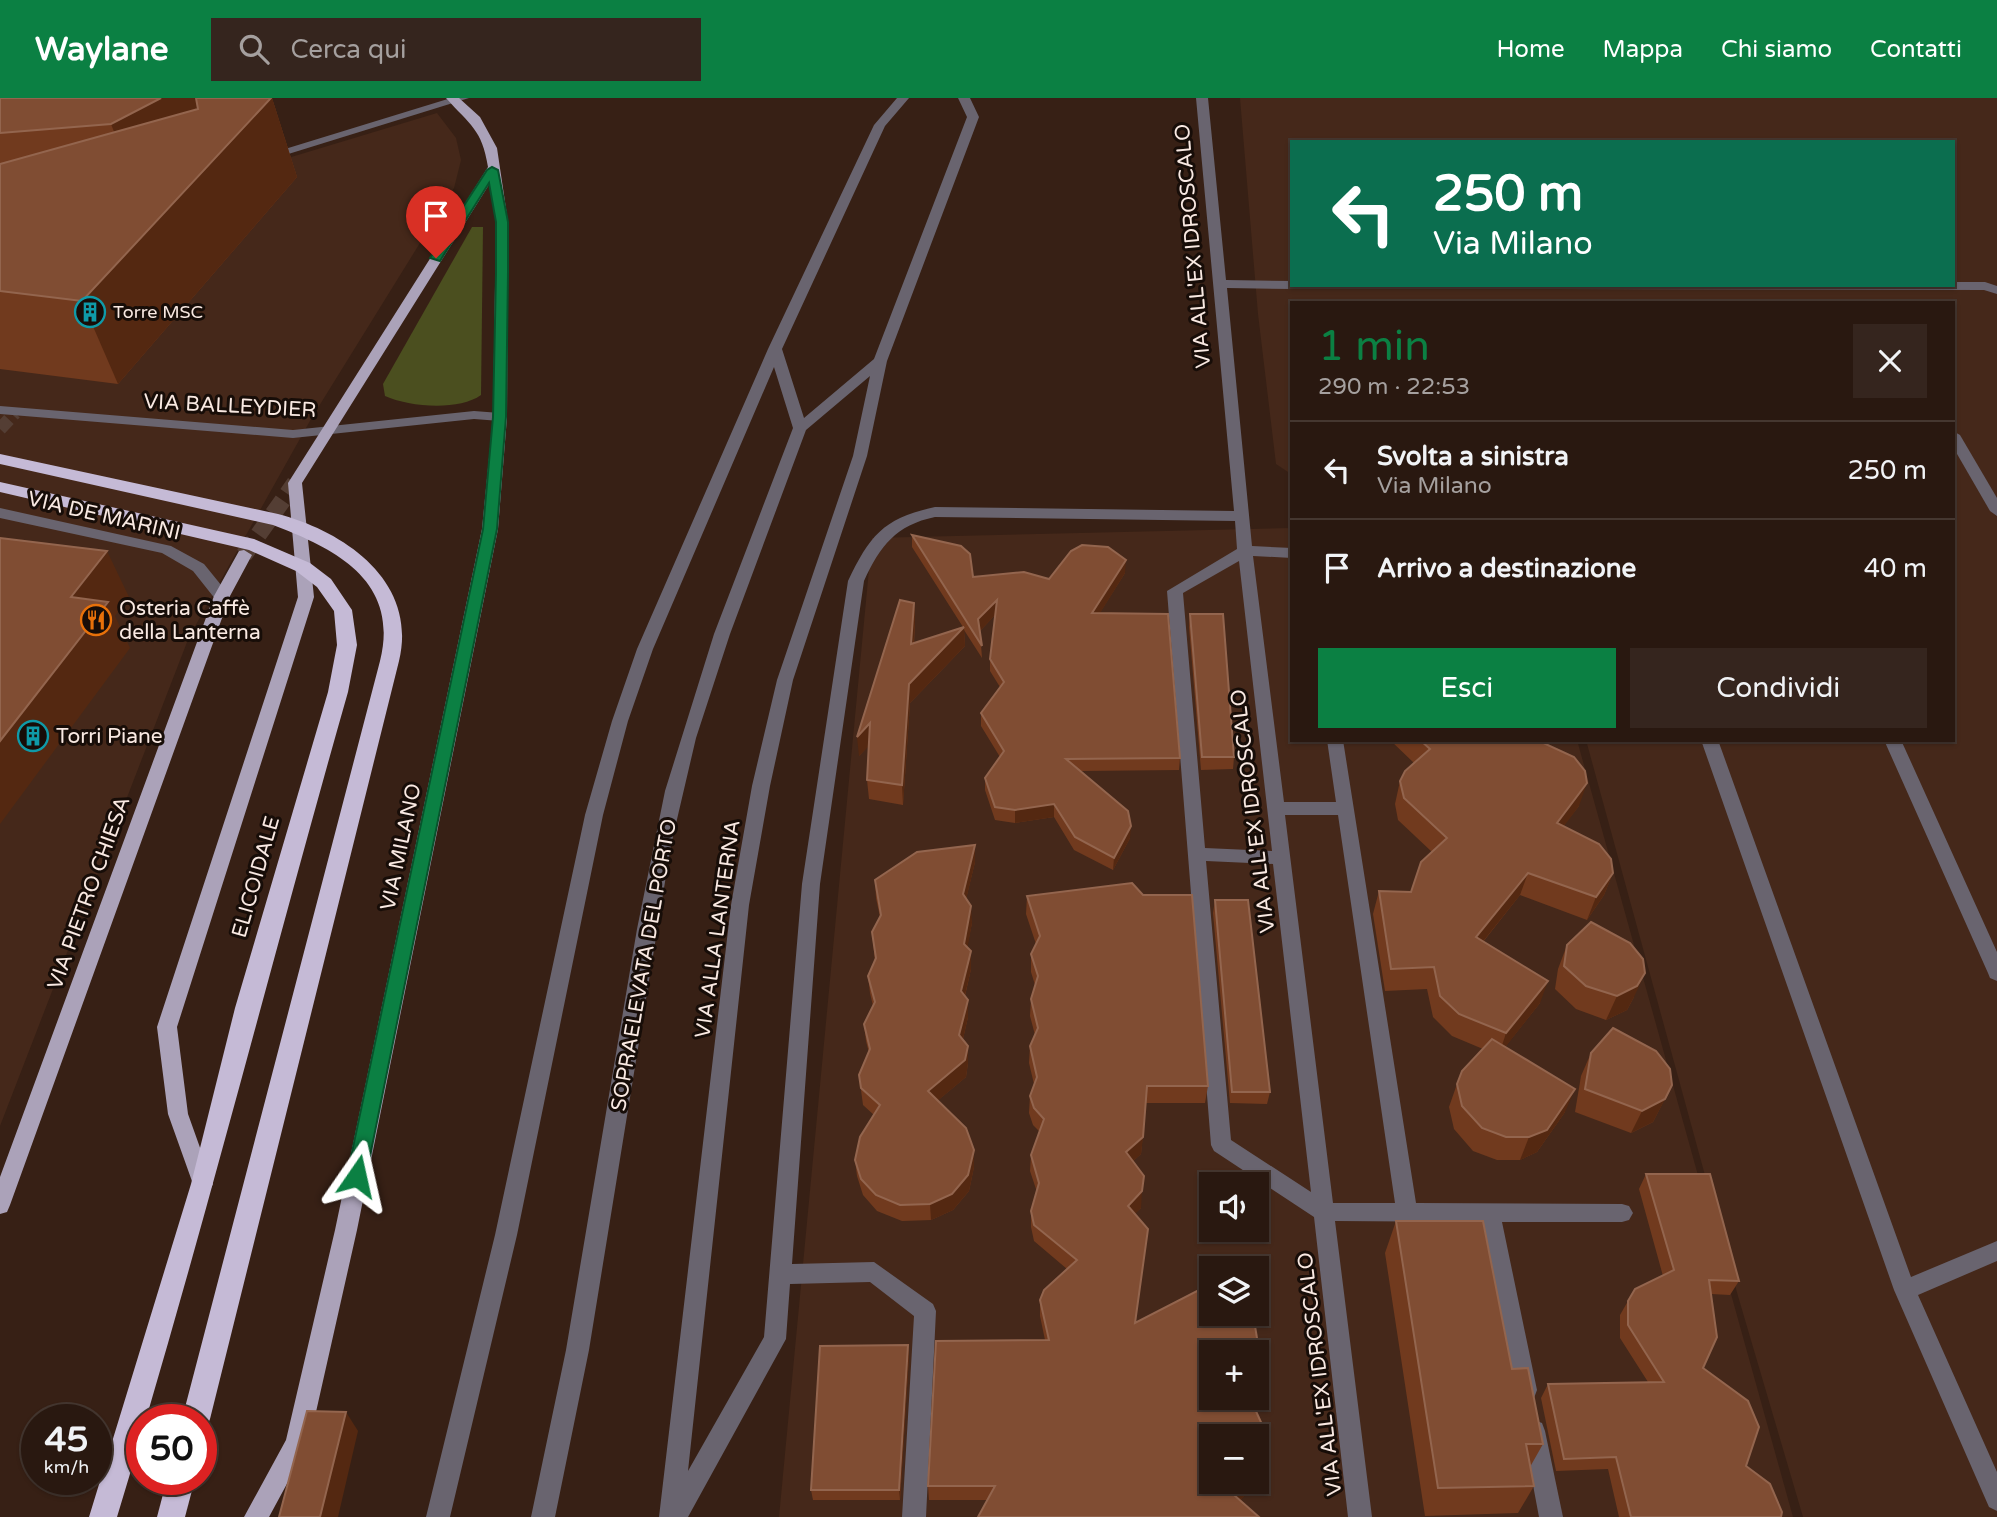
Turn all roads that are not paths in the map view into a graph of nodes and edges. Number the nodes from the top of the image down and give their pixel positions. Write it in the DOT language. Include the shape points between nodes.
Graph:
graph roads {
  1 [pos="452,98"];
  2 [pos="463,98"];
  3 [pos="903,98"];
  4 [pos="964,98"];
  5 [pos="1202,98"];
  6 [pos="249,162"];
  7 [pos="492,170"];
  8 [pos="1219,284"];
  9 [pos="1290,285"];
  10 [pos="1955,286"];
  11 [pos="1997,289"];
  12 [pos="775,349"];
  13 [pos="880,361"];
  14 [pos="0,410"];
  15 [pos="500,417"];
  16 [pos="800,428"];
  17 [pos="329,431"];
  18 [pos="1955,438"];
  19 [pos="0,459"];
  20 [pos="0,487"];
  21 [pos="1997,511"];
  22 [pos="0,513"];
  23 [pos="1242,516"];
  24 [pos="1245,551"];
  25 [pos="1290,553"];
  26 [pos="244,555"];
  27 [pos="222,596"];
  28 [pos="1335,742"];
  29 [pos="1710,742"];
  30 [pos="1893,742"];
  31 [pos="1277,808"];
  32 [pos="1345,809"];
  33 [pos="1196,854"];
  34 [pos="1281,858"];
  35 [pos="1997,973"];
  36 [pos="203,1184"];
  37 [pos="0,1205"];
  38 [pos="1324,1212"];
  39 [pos="1407,1212"];
  40 [pos="1490,1213"];
  41 [pos="1622,1213"];
  42 [pos="1997,1251"];
  43 [pos="780,1274"];
  44 [pos="1905,1290"];
  45 [pos="200,1404"];
  46 [pos="177,1495"];
  47 [pos="1997,1499"];
  48 [pos="103,1517"];
  49 [pos="171,1517"];
  50 [pos="256,1517"];
  51 [pos="438,1517"];
  52 [pos="543,1517"];
  53 [pos="673,1517"];
  54 [pos="914,1517"];
  55 [pos="1360,1517"];
  56 [pos="1551,1517"];
  1 -- 7 [label="main road, VIA MILANO" via="476,119 484,133 491,148"];
  2 -- 6 [label="street"];
  3 -- 12 [label="street" via="880,125"];
  4 -- 13 [label="street, SOPRAELEVATA DEL PORTO" via="973,117"];
  5 -- 8 [label="street, VIA ALL'EX IDROSCALO"];
  7 -- 15 [label="main road, VIA MILANO" via="502,222"];
  7 -- 17 [label="main road"];
  8 -- 9 [label="street"];
  8 -- 23 [label="street, VIA ALL'EX IDROSCALO"];
  10 -- 11 [label="street"];
  12 -- 16 [label="street"];
  12 -- 51 [label="street" via="645,649 620,721 594,815 506,1235"];
  13 -- 16 [label="street, SOPRAELEVATA DEL PORTO"];
  13 -- 53 [label="street, VIA ALLA LANTERNA" via="860,456 785,680 761,786 740,905"];
  14 -- 17 [label="street, VIA BALLEYDIER" via="293,434"];
  15 -- 17 [label="street, VIA BALLEYDIER" via="474,415"];
  15 -- 50 [label="main road, VIA MILANO" via="490,529 346,1230 297,1443"];
  16 -- 52 [label="street, SOPRAELEVATA DEL PORTO" via="726,621 686,745 663,844 583,1323"];
  17 -- 36 [label="main road" via="296,483 306,597 167,1027 178,1114"];
  18 -- 21 [label="street"];
  19 -- 45 [label="highway" via="278,520 339,546 361,562 390,606 393,643"];
  20 -- 36 [label="highway, ELICOIDALE" via="254,545 303,566 324,583 343,610 347,645 338,692 247,1008"];
  22 -- 27 [label="street, VIA DE MARINI" via="166,549 189,559 209,576"];
  23 -- 24 [label="street, VIA ALL'EX IDROSCALO"];
  23 -- 43 [label="street" via="935,512 885,530 870,550 856,581 811,884"];
  24 -- 25 [label="street"];
  24 -- 31 [label="street, VIA ALL'EX IDROSCALO"];
  24 -- 33 [label="street" via="1175,591"];
  26 -- 27 [label="main road"];
  27 -- 37 [label="main road, VIA PIETRO CHIESA"];
  28 -- 32 [label="street"];
  29 -- 44 [label="street"];
  30 -- 35 [label="street"];
  31 -- 32 [label="street"];
  31 -- 34 [label="street, VIA ALL'EX IDROSCALO"];
  32 -- 39 [label="street"];
  33 -- 34 [label="street"];
  33 -- 38 [label="street" via="1221,1145"];
  34 -- 38 [label="street, VIA ALL'EX IDROSCALO"];
  36 -- 48 [label="highway, ELICOIDALE"];
  38 -- 39 [label="street"];
  38 -- 55 [label="street, VIA ALL'EX IDROSCALO"];
  39 -- 40 [label="street"];
  40 -- 41 [label="street"];
  40 -- 56 [label="street"];
  42 -- 44 [label="street"];
  43 -- 53 [label="street" via="775,1339"];
  43 -- 54 [label="street" via="874,1272 925,1311"];
  44 -- 47 [label="street"];
  46 -- 49 [label="highway"];
}
